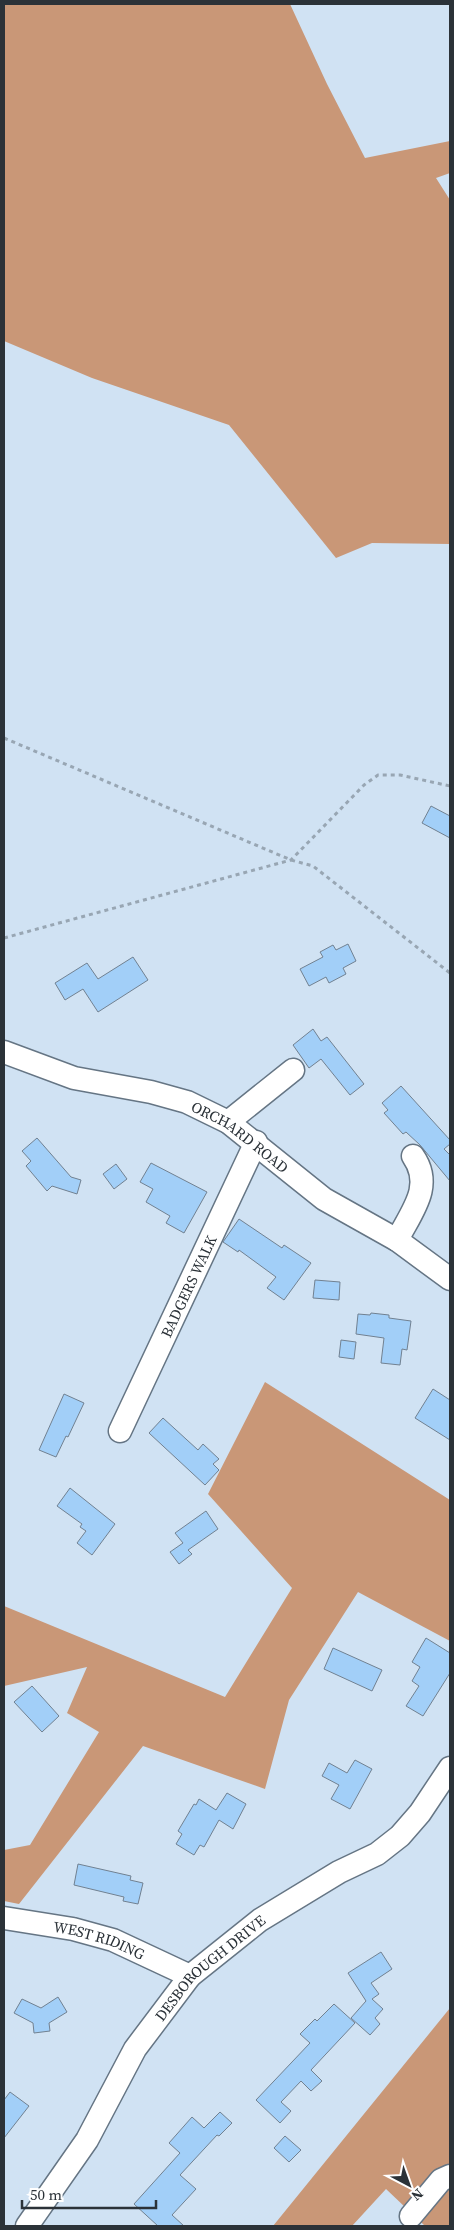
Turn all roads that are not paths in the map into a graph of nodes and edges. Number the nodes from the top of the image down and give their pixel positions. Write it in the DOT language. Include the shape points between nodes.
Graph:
graph roads {
  1 [pos="4,1052"];
  2 [pos="293,1070"];
  3 [pos="228,1122"];
  4 [pos="256,1142"];
  5 [pos="413,1156"];
  6 [pos="397,1240"];
  7 [pos="450,1279"];
  8 [pos="120,1431"];
  9 [pos="450,1768"];
  10 [pos="4,1918"];
  11 [pos="190,1976"];
  12 [pos="450,2176"];
  13 [pos="411,2216"];
  14 [pos="27,2226"];
  1 -- 3 [label="street, ORCHARD ROAD" via="74,1078 187,1102"];
  2 -- 3 [label="street"];
  3 -- 4 [label="street, ORCHARD ROAD"];
  4 -- 6 [label="street, ORCHARD ROAD" via="324,1199"];
  4 -- 8 [label="street, BADGERS WALK"];
  5 -- 6 [label="street" via="421,1167 422,1194"];
  6 -- 7 [label="street, ORCHARD ROAD"];
  9 -- 11 [label="street, DESBOROUGH DRIVE" via="400,1836 377,1854 339,1872 260,1920"];
  10 -- 11 [label="street, WEST RIDING" via="73,1929 113,1940"];
  11 -- 14 [label="street, DESBOROUGH DRIVE" via="134,2049 87,2140"];
  12 -- 13 [label="street" via="441,2180"];
}
